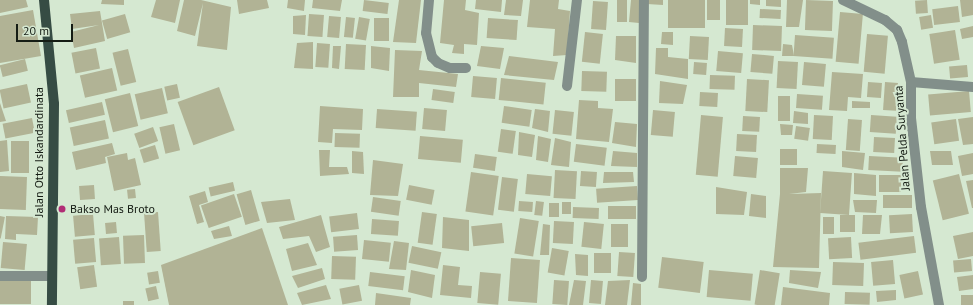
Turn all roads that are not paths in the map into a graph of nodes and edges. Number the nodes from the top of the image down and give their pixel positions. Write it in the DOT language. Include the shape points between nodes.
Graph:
graph roads {
  1 [pos="44,0"];
  2 [pos="429,0"];
  3 [pos="577,0"];
  4 [pos="644,0"];
  5 [pos="843,0"];
  6 [pos="466,68"];
  7 [pos="911,82"];
  8 [pos="568,86"];
  9 [pos="973,87"];
  10 [pos="0,276"];
  11 [pos="52,276"];
  12 [pos="642,277"];
  13 [pos="52,305"];
  14 [pos="939,305"];
  1 -- 11 [label="main road, Jalan Otto Iskandardinata" via="54,104"];
  2 -- 6 [label="street" via="426,33 432,57 450,68"];
  3 -- 8 [label="street"];
  4 -- 12 [label="street"];
  5 -- 7 [label="street, Jalan Pelda Suryanta" via="885,20 896,30"];
  7 -- 9 [label="street"];
  7 -- 14 [label="street, Jalan Pelda Suryanta" via="915,163"];
  10 -- 11 [label="street"];
  11 -- 13 [label="main road, Jalan Otto Iskandardinata"];
}
